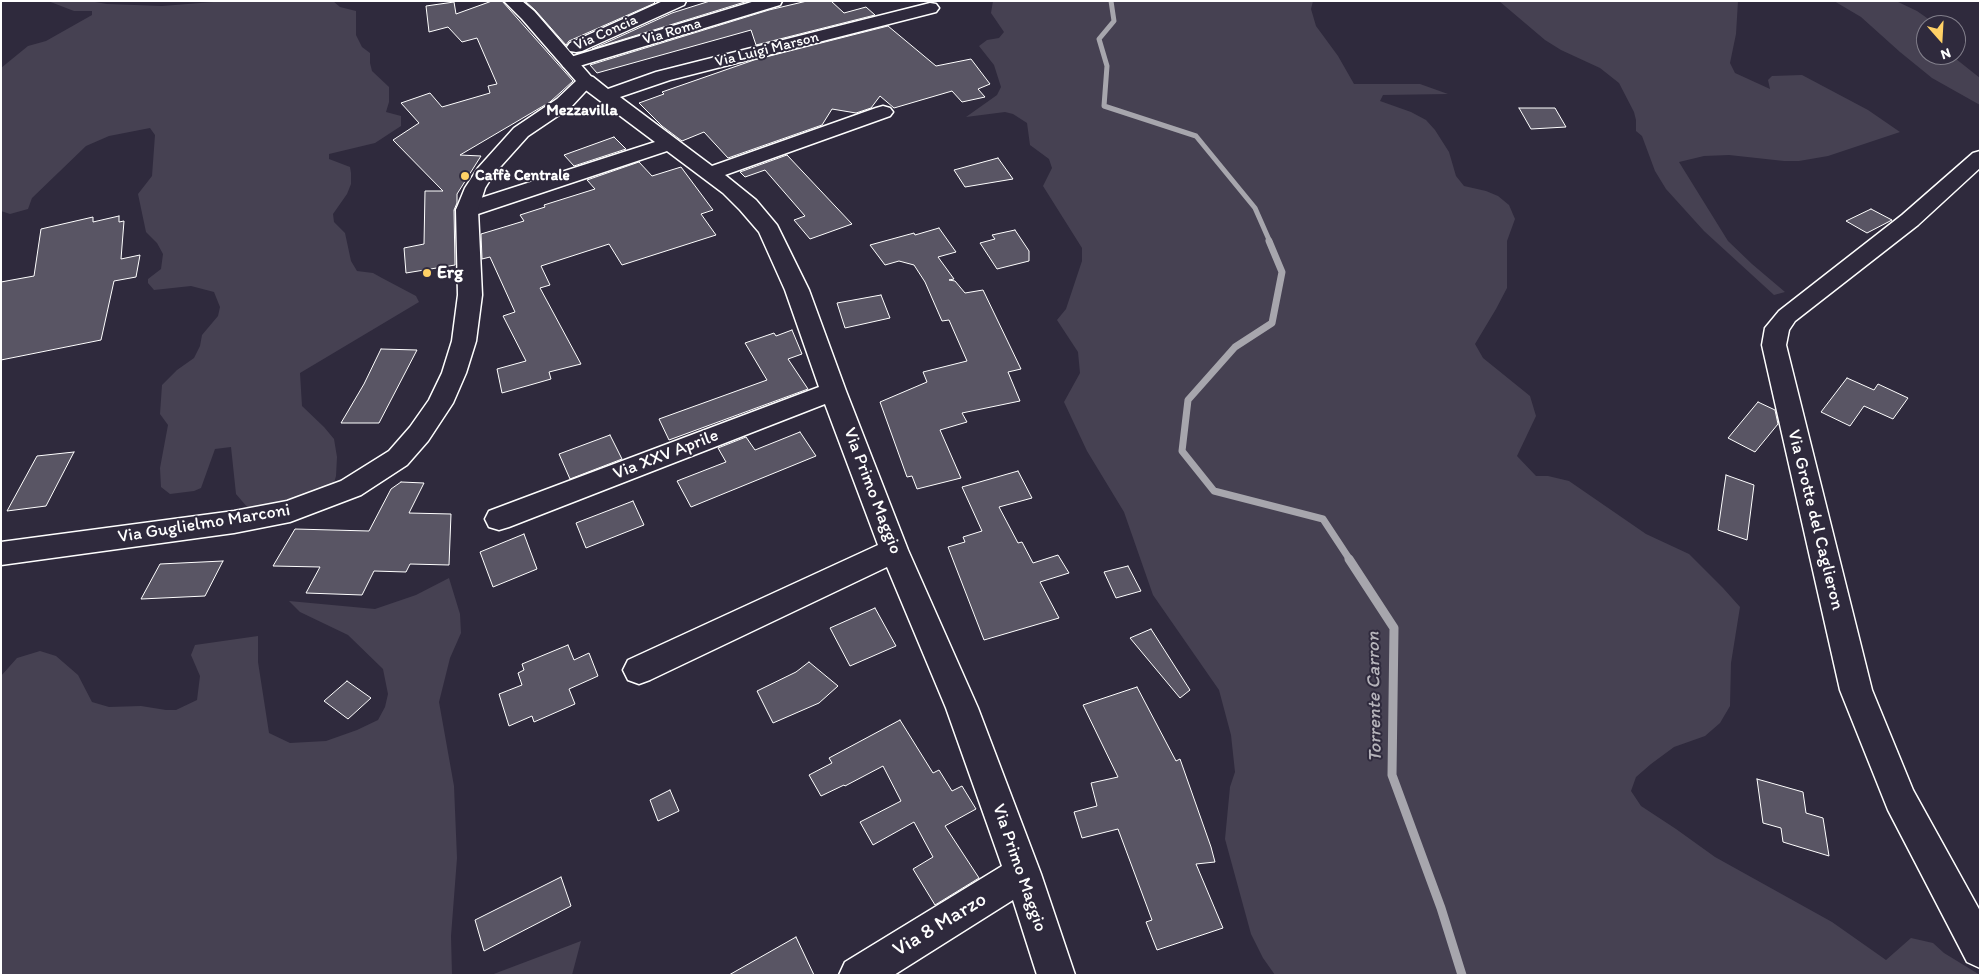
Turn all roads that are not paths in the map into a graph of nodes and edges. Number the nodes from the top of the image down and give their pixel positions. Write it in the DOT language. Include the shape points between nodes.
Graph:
graph roads {
  1 [pos="512,1"];
  2 [pos="678,1"];
  3 [pos="774,1"];
  4 [pos="930,8"];
  5 [pos="565,58"];
  6 [pos="586,81"];
  7 [pos="568,99"];
  8 [pos="610,99"];
  9 [pos="884,112"];
  10 [pos="669,144"];
  11 [pos="1980,157"];
  12 [pos="709,174"];
  13 [pos="467,210"];
  14 [pos="833,391"];
  15 [pos="499,519"];
  16 [pos="894,550"];
  17 [pos="1,554"];
  18 [pos="638,670"];
  19 [pos="1023,874"];
  20 [pos="1980,949"];
  21 [pos="858,975"];
  22 [pos="1056,975"];
  1 -- 5 [label="street"];
  2 -- 5 [label="street, Via Concia"];
  3 -- 5 [label="street, Via Roma"];
  4 -- 8 [label="street, Via Luigi Marson" via="663,76"];
  5 -- 6 [label="street"];
  6 -- 7 [label="street"];
  6 -- 8 [label="street, Via Primo Maggio"];
  7 -- 8 [label="street"];
  7 -- 13 [label="street" via="521,132 484,172"];
  8 -- 10 [label="street, Via Primo Maggio"];
  9 -- 12 [label="street"];
  10 -- 12 [label="street, Via Primo Maggio"];
  10 -- 13 [label="street"];
  11 -- 20 [label="street, Via Grotte del Caglieron" via="1910,220 1786,316 1777,328 1774,346 1856,690 1900,799"];
  12 -- 14 [label="street, Via Primo Maggio" via="748,205 769,230 797,290"];
  13 -- 17 [label="street, Via Guglielmo Marconi" via="470,295 464,341 454,374 440,403 398,458 351,488 290,511 234,522"];
  14 -- 15 [label="street, Via XXV Aprile"];
  14 -- 16 [label="street, Via Primo Maggio"];
  16 -- 18 [label="street"];
  16 -- 19 [label="street, Via Primo Maggio" via="962,708"];
  19 -- 21 [label="street, Via 8 Marzo"];
  19 -- 22 [label="street, Via Primo Maggio"];
}
